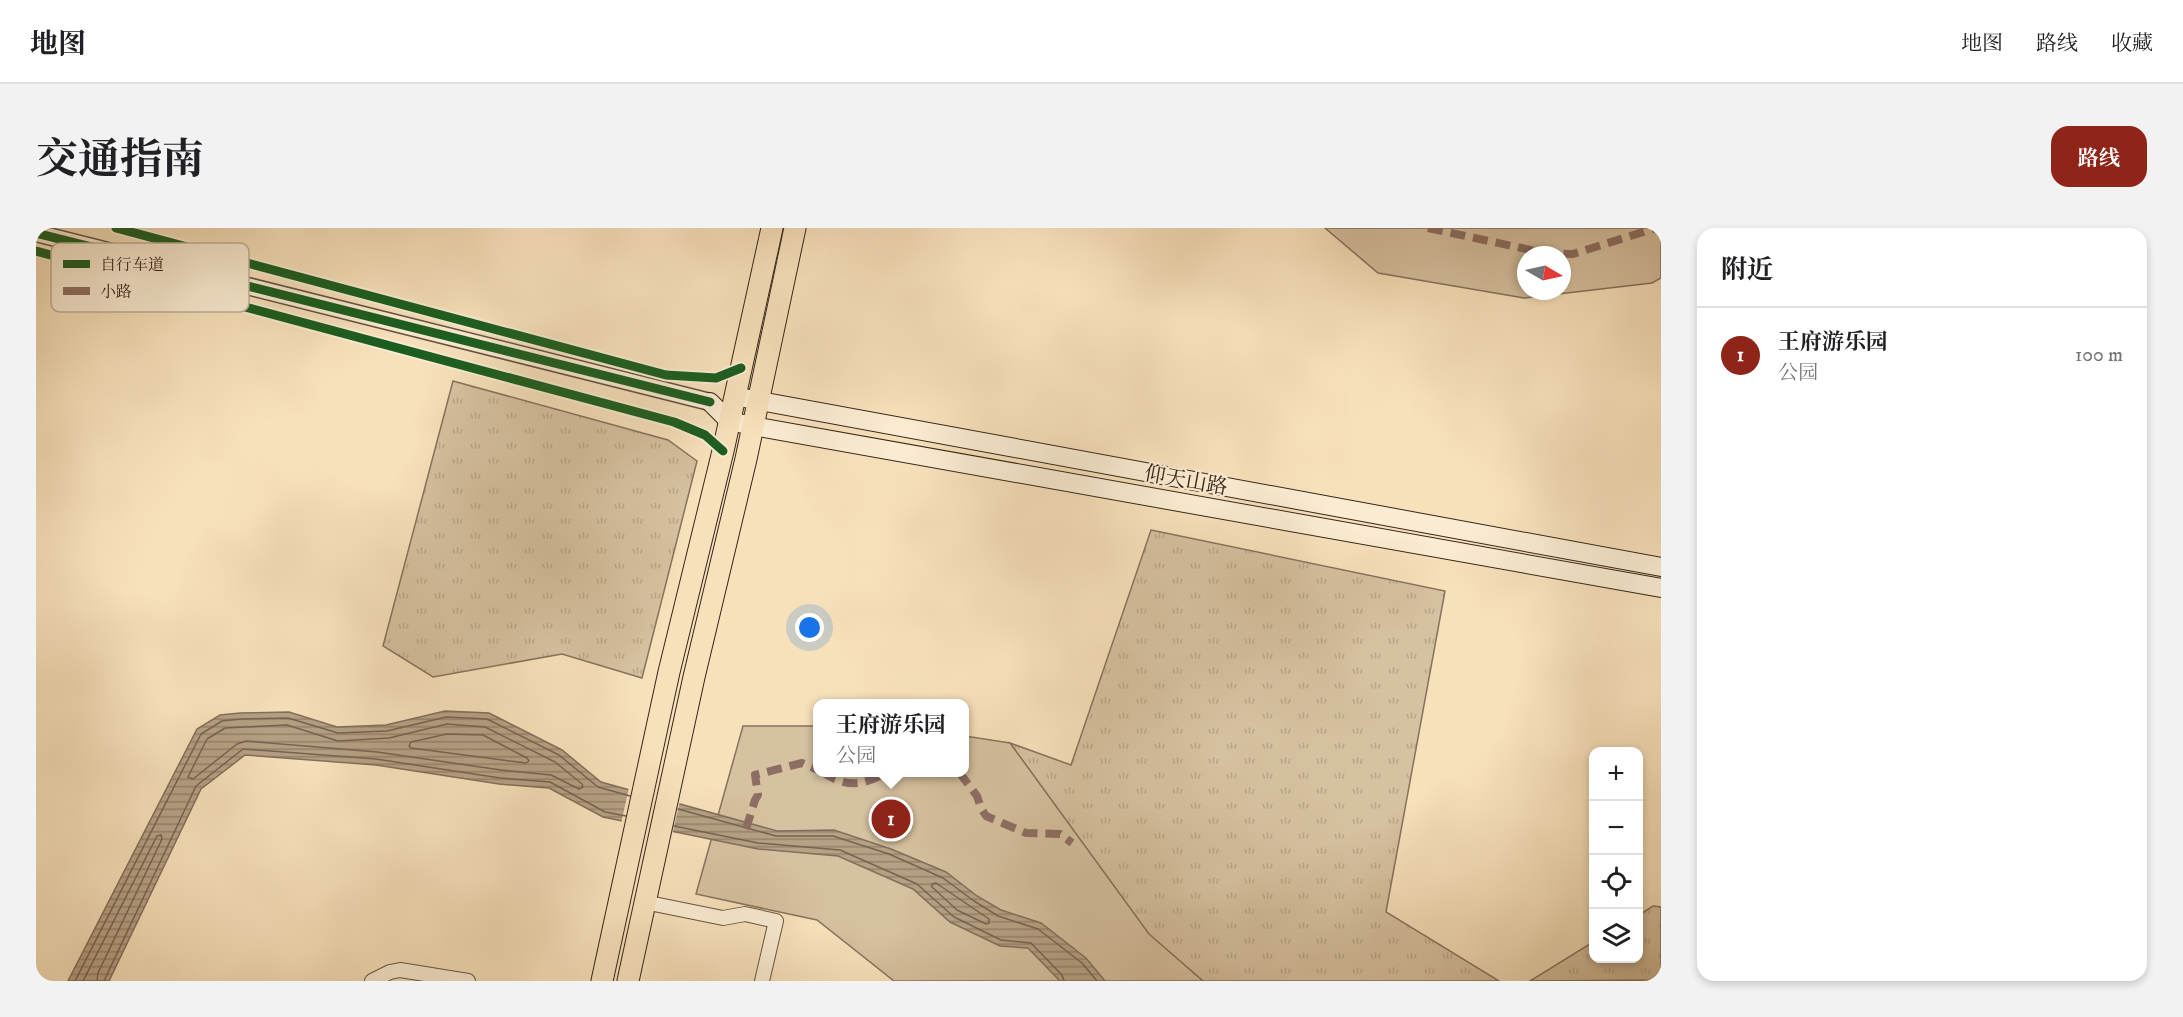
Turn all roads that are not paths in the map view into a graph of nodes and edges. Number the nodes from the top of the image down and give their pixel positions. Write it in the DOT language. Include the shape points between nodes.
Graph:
graph roads {
  1 [pos="772,228"];
  2 [pos="795,228"];
  3 [pos="36,233"];
  4 [pos="76,243"];
  5 [pos="249,286"];
  6 [pos="734,396"];
  7 [pos="758,401"];
  8 [pos="710,402"];
  9 [pos="729,421"];
  10 [pos="753,426"];
  11 [pos="1661,567"];
  12 [pos="1661,588"];
  13 [pos="645,896"];
  14 [pos="372,981"];
  15 [pos="468,981"];
  16 [pos="602,981"];
  17 [pos="628,981"];
  18 [pos="762,981"];
  1 -- 6 [label="main road"];
  2 -- 7 [label="main road"];
  3 -- 4 [label="street, 仰天山路"];
  5 -- 8 [label="street, 仰天山路"];
  6 -- 7 [label="main road, 仰天山路"];
  6 -- 8 [label="main road, 仰天山路"];
  6 -- 9 [label="main road"];
  7 -- 10 [label="main road"];
  7 -- 11 [label="main road, 仰天山路"];
  8 -- 9 [label="main road"];
  9 -- 10 [label="main road, 仰天山路"];
  9 -- 16 [label="main road" via="669,672"];
  10 -- 12 [label="main road, 仰天山路"];
  10 -- 13 [label="main road"];
  13 -- 17 [label="main road"];
  13 -- 18 [label="street" via="723,918 745,914 776,921"];
  14 -- 15 [label="street" via="400,970"];
}
